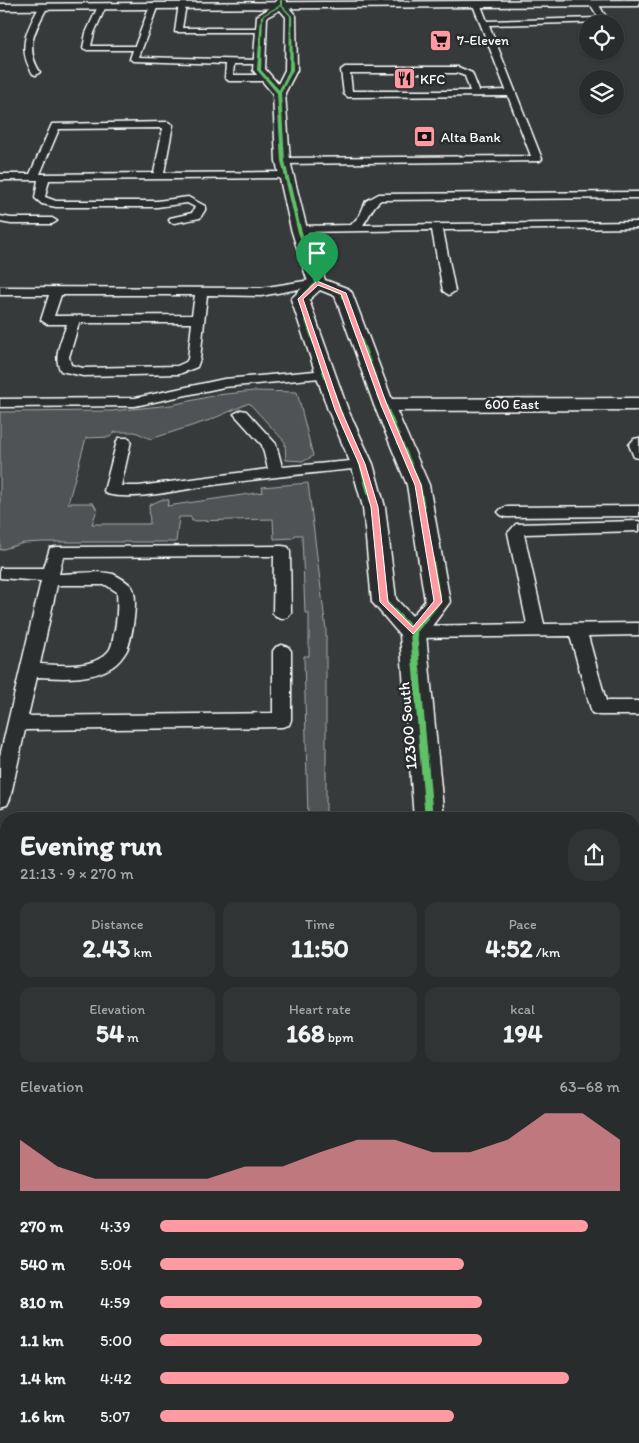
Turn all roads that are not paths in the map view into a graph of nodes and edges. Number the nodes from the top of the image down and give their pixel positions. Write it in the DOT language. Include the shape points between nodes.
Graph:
graph roads {
  1 [pos="281,2"];
  2 [pos="546,2"];
  3 [pos="594,4"];
  4 [pos="639,4"];
  5 [pos="154,5"];
  6 [pos="182,5"];
  7 [pos="478,5"];
  8 [pos="44,6"];
  9 [pos="102,6"];
  10 [pos="0,7"];
  11 [pos="485,23"];
  12 [pos="261,30"];
  13 [pos="138,48"];
  14 [pos="230,62"];
  15 [pos="259,62"];
  16 [pos="345,70"];
  17 [pos="36,72"];
  18 [pos="266,78"];
  19 [pos="279,93"];
  20 [pos="474,93"];
  21 [pos="512,93"];
  22 [pos="285,168"];
  23 [pos="158,176"];
  24 [pos="39,177"];
  25 [pos="0,178"];
  26 [pos="186,187"];
  27 [pos="639,195"];
  28 [pos="0,219"];
  29 [pos="174,220"];
  30 [pos="52,221"];
  31 [pos="639,226"];
  32 [pos="436,227"];
  33 [pos="354,228"];
  34 [pos="299,229"];
  35 [pos="317,283"];
  36 [pos="0,291"];
  37 [pos="56,291"];
  38 [pos="201,292"];
  39 [pos="449,292"];
  40 [pos="199,319"];
  41 [pos="47,320"];
  42 [pos="74,320"];
  43 [pos="326,374"];
  44 [pos="0,403"];
  45 [pos="639,404"];
  46 [pos="384,405"];
  47 [pos="241,414"];
  48 [pos="124,441"];
  49 [pos="639,442"];
  50 [pos="639,454"];
  51 [pos="362,464"];
  52 [pos="276,472"];
  53 [pos="639,511"];
  54 [pos="506,512"];
  55 [pos="639,526"];
  56 [pos="0,573"];
  57 [pos="50,577"];
  58 [pos="282,613"];
  59 [pos="639,628"];
  60 [pos="577,629"];
  61 [pos="537,630"];
  62 [pos="413,632"];
  63 [pos="282,651"];
  64 [pos="29,670"];
  65 [pos="639,708"];
  66 [pos="17,723"];
  67 [pos="0,800"];
  68 [pos="428,812"];
  1 -- 6 [label="main road"];
  1 -- 7 [label="main road"];
  1 -- 12 [label="main road" via="262,16"];
  1 -- 19 [label="main road" via="291,16 291,70"];
  2 -- 3 [label="main road"];
  2 -- 7 [label="main road"];
  3 -- 4 [label="main road"];
  3 -- 11 [label="lane" via="604,20"];
  5 -- 6 [label="main road"];
  5 -- 9 [label="main road"];
  5 -- 13 [label="lane"];
  6 -- 12 [label="lane" via="178,30"];
  7 -- 11 [label="lane"];
  8 -- 9 [label="main road"];
  8 -- 10 [label="main road"];
  8 -- 17 [label="lane" via="27,44 26,57"];
  9 -- 13 [label="lane" via="87,48"];
  11 -- 21 [label="lane"];
  12 -- 15 [label="main road"];
  13 -- 14 [label="lane" via="134,59"];
  14 -- 15 [label="lane"];
  14 -- 18 [label="lane" via="229,78"];
  15 -- 18 [label="main road" via="259,70"];
  16 -- 20 [label="lane" via="458,70 469,75"];
  16 -- 20 [label="lane" via="348,94"];
  18 -- 19 [label="main road"];
  19 -- 22 [label="main road"];
  20 -- 21 [label="lane"];
  21 -- 22 [label="lane" via="537,159"];
  22 -- 26 [label="lane"];
  22 -- 34 [label="main road"];
  23 -- 24 [label="lane"];
  23 -- 24 [label="lane" via="168,125 56,126"];
  23 -- 26 [label="lane"];
  24 -- 25 [label="lane"];
  24 -- 26 [label="lane" via="40,198 56,204 157,204"];
  26 -- 29 [label="lane" via="200,206 199,214"];
  27 -- 33 [label="lane" via="379,197 370,203 365,216"];
  28 -- 30 [label="lane"];
  31 -- 32 [label="lane"];
  32 -- 33 [label="lane"];
  32 -- 39 [label="lane"];
  33 -- 34 [label="lane"];
  34 -- 35 [label="main road"];
  35 -- 38 [label="lane" via="261,292"];
  35 -- 43 [label="main road" via="300,299"];
  35 -- 46 [label="main road" via="343,293"];
  36 -- 37 [label="lane"];
  37 -- 38 [label="lane"];
  37 -- 41 [label="lane"];
  38 -- 40 [label="lane"];
  40 -- 42 [label="lane"];
  40 -- 42 [label="lane" via="194,359 186,367 172,371 83,372 66,368 63,363"];
  41 -- 42 [label="lane"];
  43 -- 44 [label="lane" via="224,383 135,402"];
  43 -- 51 [label="main road"];
  45 -- 46 [label="main road, 600 East"];
  46 -- 62 [label="main road" via="418,485 438,602"];
  47 -- 52 [label="lane" via="269,444"];
  48 -- 52 [label="lane" via="112,491 163,488"];
  49 -- 50 [label="lane" via="636,445"];
  51 -- 52 [label="lane"];
  51 -- 62 [label="main road" via="374,507 384,602"];
  53 -- 54 [label="lane"];
  55 -- 61 [label="lane" via="522,528 516,533"];
  56 -- 57 [label="lane"];
  57 -- 58 [label="lane" via="56,552 282,551"];
  57 -- 64 [label="lane"];
  57 -- 64 [label="lane" via="109,579 126,589 128,606 122,640 115,656 96,668"];
  59 -- 60 [label="lane"];
  60 -- 61 [label="lane"];
  60 -- 65 [label="lane" via="599,708"];
  61 -- 62 [label="lane"];
  62 -- 68 [label="main road, 12300 South"];
  63 -- 66 [label="lane" via="282,720"];
  64 -- 66 [label="lane"];
  66 -- 67 [label="lane"];
}
